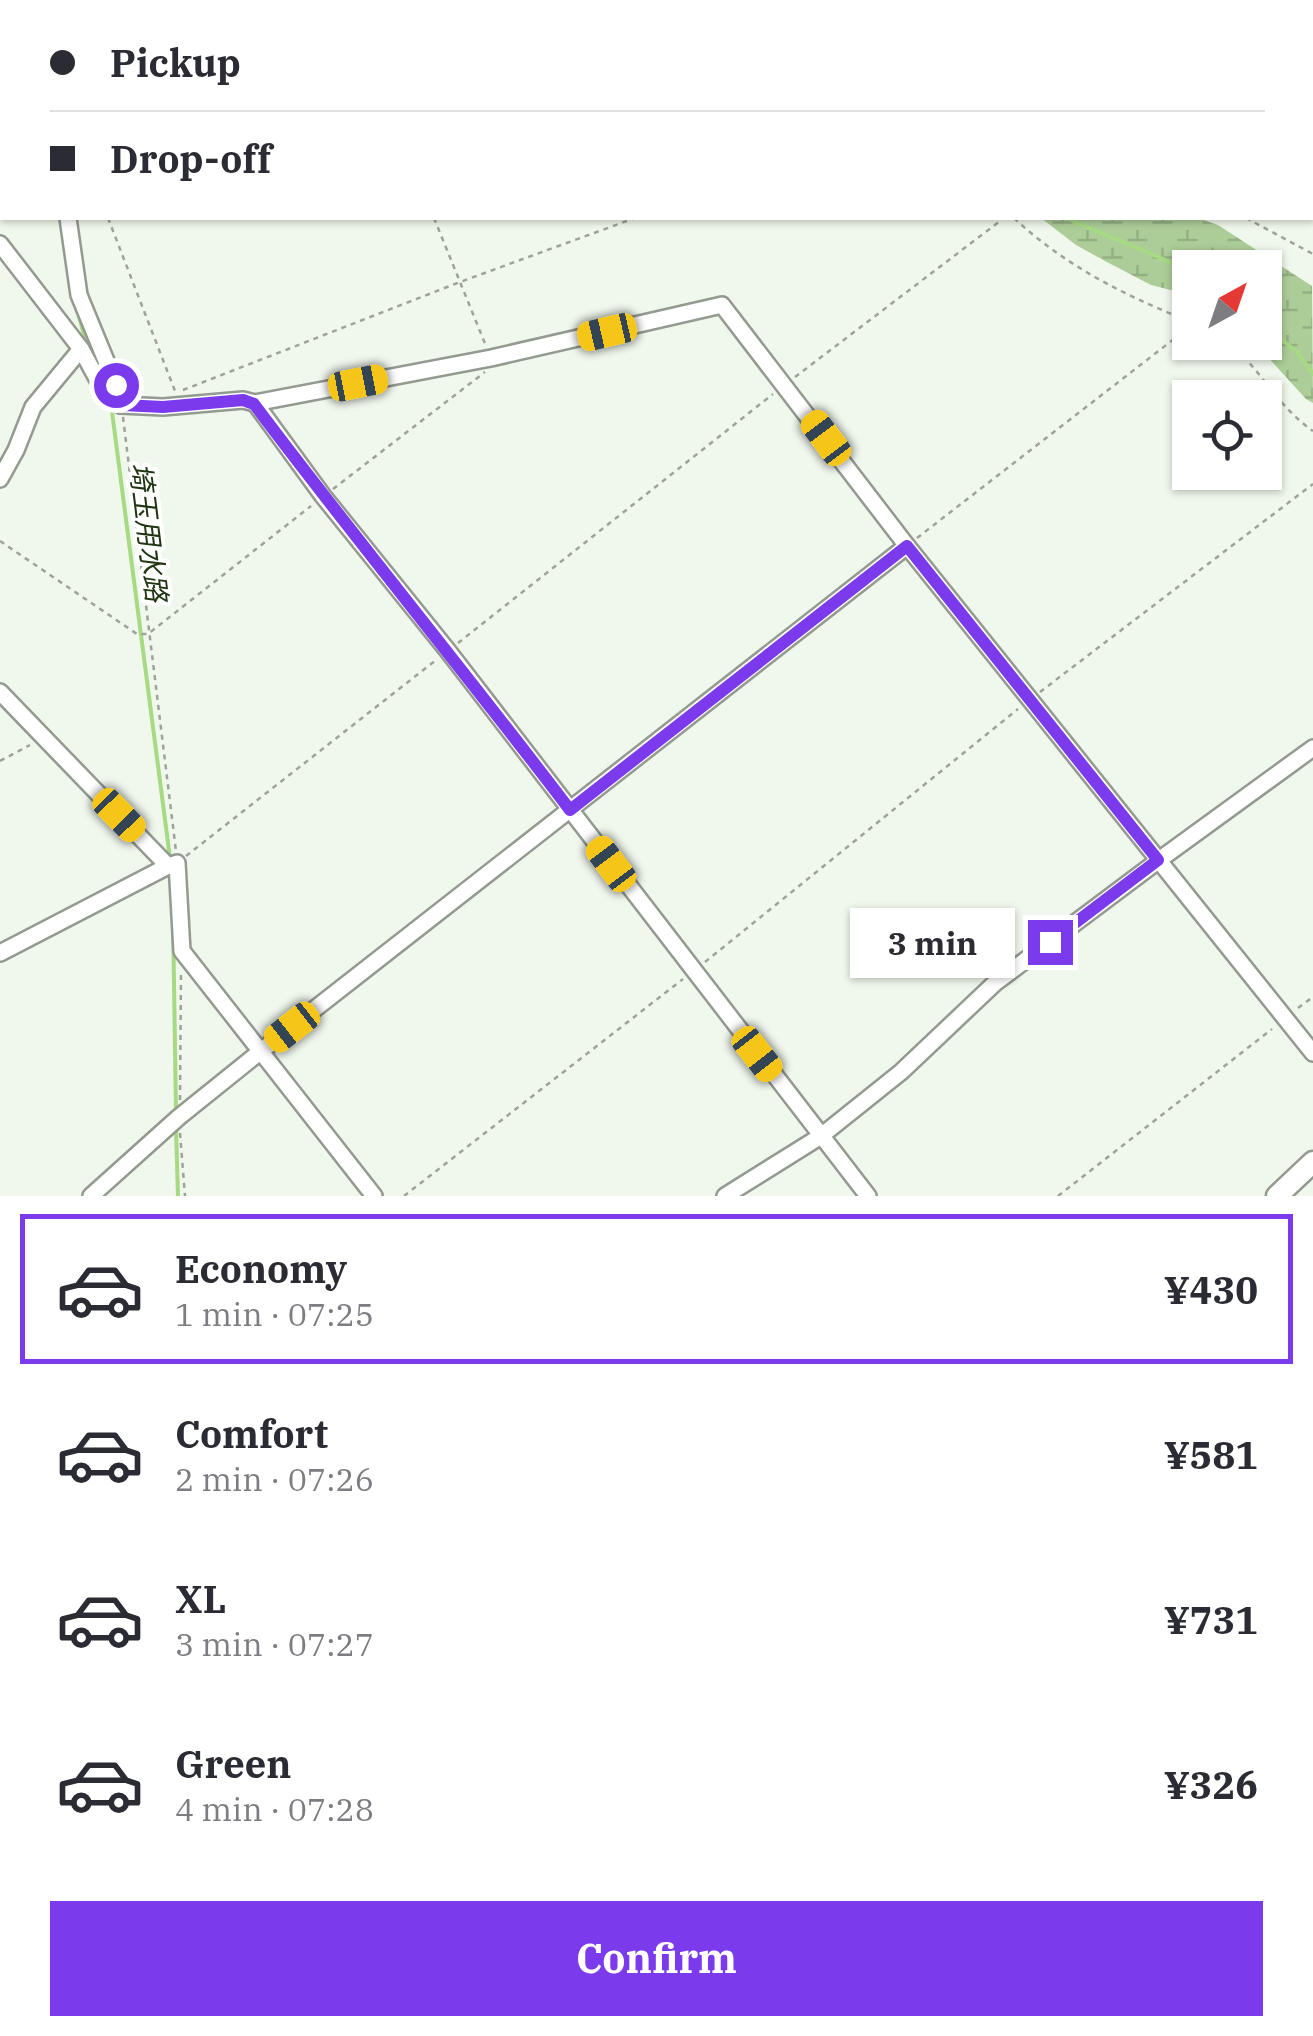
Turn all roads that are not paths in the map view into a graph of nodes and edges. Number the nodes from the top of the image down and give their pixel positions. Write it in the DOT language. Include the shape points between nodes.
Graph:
graph roads {
  1 [pos="68,220"];
  2 [pos="0,244"];
  3 [pos="80,349"];
  4 [pos="254,404"];
  5 [pos="122,405"];
  6 [pos="0,479"];
  7 [pos="907,546"];
  8 [pos="0,692"];
  9 [pos="1313,748"];
  10 [pos="570,810"];
  11 [pos="1158,860"];
  12 [pos="173,865"];
  13 [pos="0,953"];
  14 [pos="261,1051"];
  15 [pos="1313,1054"];
  16 [pos="821,1136"];
  17 [pos="1313,1162"];
  18 [pos="91,1196"];
  19 [pos="374,1196"];
  20 [pos="725,1196"];
  21 [pos="868,1196"];
  22 [pos="1277,1196"];
  1 -- 5 [label="street" via="80,295"];
  2 -- 3 [label="street"];
  3 -- 5 [label="street" via="107,396"];
  3 -- 6 [label="street" via="33,407"];
  4 -- 5 [label="street"];
  4 -- 7 [label="street" via="722,306"];
  4 -- 10 [label="street"];
  7 -- 10 [label="street"];
  7 -- 11 [label="street"];
  8 -- 12 [label="street"];
  9 -- 11 [label="street"];
  10 -- 14 [label="street"];
  10 -- 16 [label="street"];
  11 -- 15 [label="street"];
  11 -- 16 [label="street" via="995,983 902,1072"];
  12 -- 13 [label="street"];
  12 -- 14 [label="street" via="182,951"];
  14 -- 18 [label="street"];
  14 -- 19 [label="street"];
  16 -- 20 [label="street"];
  16 -- 21 [label="street"];
  17 -- 22 [label="main road"];
}
